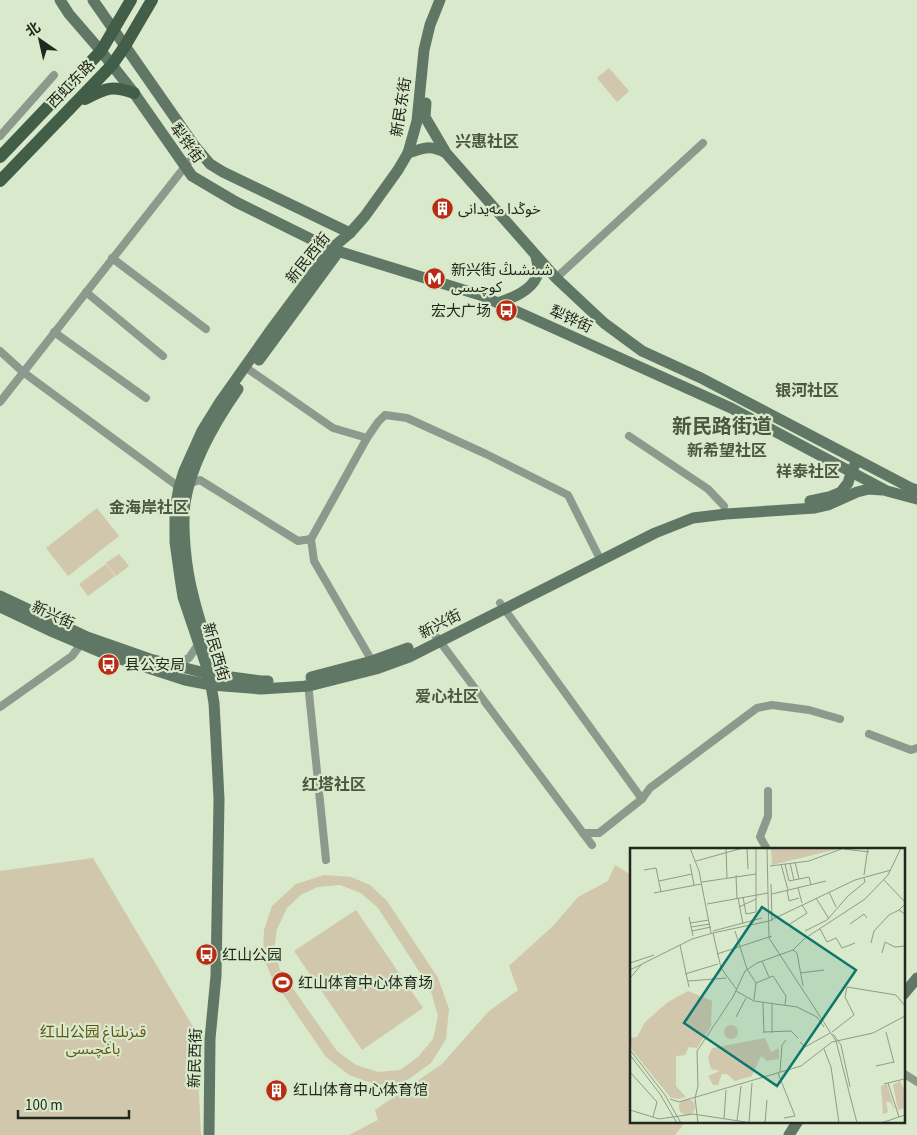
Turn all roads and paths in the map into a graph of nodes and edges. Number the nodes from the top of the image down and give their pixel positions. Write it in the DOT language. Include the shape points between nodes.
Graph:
graph roads {
  1 [pos="60,0"];
  2 [pos="92,0"];
  3 [pos="131,0"];
  4 [pos="152,0"];
  5 [pos="440,0"];
  6 [pos="446,0"];
  7 [pos="114,30"];
  8 [pos="125,46"];
  9 [pos="101,51"];
  10 [pos="112,65"];
  11 [pos="54,75"];
  12 [pos="134,93"];
  13 [pos="74,105"];
  14 [pos="0,136"];
  15 [pos="703,143"];
  16 [pos="198,150"];
  17 [pos="408,153"];
  18 [pos="446,153"];
  19 [pos="0,157"];
  20 [pos="185,166"];
  21 [pos="0,182"];
  22 [pos="350,233"];
  23 [pos="335,250"];
  24 [pos="535,254"];
  25 [pos="112,258"];
  26 [pos="556,278"];
  27 [pos="86,292"];
  28 [pos="498,303"];
  29 [pos="206,329"];
  30 [pos="54,332"];
  31 [pos="0,350"];
  32 [pos="163,356"];
  33 [pos="248,369"];
  34 [pos="23,372"];
  35 [pos="146,398"];
  36 [pos="0,402"];
  37 [pos="628,436"];
  38 [pos="367,438"];
  39 [pos="857,460"];
  40 [pos="851,472"];
  41 [pos="184,485"];
  42 [pos="887,491"];
  43 [pos="914,491"];
  44 [pos="724,506"];
  45 [pos="917,508"];
  46 [pos="311,540"];
  47 [pos="598,555"];
  48 [pos="0,596"];
  49 [pos="502,605"];
  50 [pos="0,607"];
  51 [pos="438,638"];
  52 [pos="199,643"];
  53 [pos="81,644"];
  54 [pos="372,661"];
  55 [pos="172,665"];
  56 [pos="213,680"];
  57 [pos="308,682"];
  58 [pos="0,706"];
  59 [pos="840,720"];
  60 [pos="869,734"];
  61 [pos="917,748"];
  62 [pos="768,791"];
  63 [pos="642,799"];
  64 [pos="583,833"];
  65 [pos="592,845"];
  66 [pos="766,848"];
  67 [pos="326,860"];
  68 [pos="917,972"];
  69 [pos="917,978"];
  70 [pos="904,987"];
  71 [pos="904,994"];
  72 [pos="904,1074"];
  73 [pos="917,1082"];
  74 [pos="797,1122"];
  75 [pos="804,1122"];
  76 [pos="209,1135"];
  77 [pos="216,1135"];
  78 [pos="789,1135"];
  79 [pos="796,1135"];
  1 -- 9 [label="main road, 犁铧街"];
  2 -- 7 [label="main road, 犁铧街"];
  3 -- 7 [label="main road, 西虹东路"];
  4 -- 8 [label="main road, 西虹东路"];
  5 -- 17 [label="main road, 新民东街" via="424,50 417,121"];
  6 -- 18 [label="main road, 新民东街" via="431,52 425,117"];
  7 -- 8 [label="main road, 犁铧街"];
  7 -- 9 [label="main road, 西虹东路"];
  8 -- 10 [label="main road, 西虹东路"];
  8 -- 16 [label="main road, 犁铧街"];
  9 -- 10 [label="main road, 犁铧街"];
  9 -- 19 [label="main road, 西虹东路"];
  10 -- 12 [label="main road, 犁铧街"];
  10 -- 13 [label="main road, 西虹东路"];
  11 -- 14 [label="street"];
  12 -- 13 [label="main road" via="114,87"];
  12 -- 20 [label="main road, 犁铧街"];
  13 -- 21 [label="main road, 西虹东路"];
  15 -- 26 [label="street"];
  16 -- 20 [label="street"];
  16 -- 22 [label="main road, 犁铧街" via="210,164 223,172"];
  17 -- 18 [label="main road" via="436,148"];
  17 -- 22 [label="main road, 新民东街"];
  18 -- 24 [label="main road, 犁铧街"];
  20 -- 23 [label="main road, 犁铧街" via="192,176 236,202"];
  20 -- 25 [label="street"];
  22 -- 23 [label="main road, 新民西街"];
  23 -- 28 [label="main road, 犁铧街" via="480,294"];
  23 -- 33 [label="main road, 新民西街"];
  24 -- 26 [label="main road, 犁铧街"];
  24 -- 28 [label="main road" via="537,276 531,285"];
  25 -- 27 [label="street"];
  25 -- 29 [label="street"];
  26 -- 39 [label="main road, 犁铧街" via="604,323 642,350"];
  27 -- 30 [label="street"];
  27 -- 32 [label="street"];
  28 -- 40 [label="main road, 犁铧街" via="731,408"];
  30 -- 34 [label="street"];
  30 -- 35 [label="street"];
  31 -- 34 [label="street"];
  33 -- 38 [label="street" via="333,428"];
  33 -- 41 [label="main road, 新民西街" via="220,402 202,432 184,471"];
  34 -- 36 [label="street"];
  34 -- 41 [label="street"];
  37 -- 44 [label="street" via="708,489"];
  38 -- 46 [label="street"];
  38 -- 47 [label="street" via="385,416 407,418 568,495"];
  39 -- 40 [label="main road, 新兴街"];
  39 -- 43 [label="main road, 犁铧街"];
  40 -- 42 [label="main road, 犁铧街"];
  40 -- 44 [label="main road, 新兴街" via="841,492 829,497"];
  41 -- 46 [label="street" via="200,480 298,542"];
  41 -- 52 [label="main road, 新民西街" via="175,509 175,542 184,597"];
  41 -- 56 [label="main road, 新民西街" via="188,574 209,648"];
  42 -- 43 [label="main road, 犁铧街"];
  42 -- 45 [label="main road"];
  42 -- 49 [label="main road, 新兴街" via="869,489 815,508 693,518"];
  44 -- 47 [label="main road, 新兴街" via="690,512"];
  46 -- 54 [label="street" via="314,561"];
  47 -- 49 [label="main road, 新兴街"];
  48 -- 55 [label="main road, 新兴街" via="87,637"];
  49 -- 51 [label="main road, 新兴街"];
  49 -- 63 [label="street"];
  50 -- 53 [label="main road, 新兴街"];
  51 -- 54 [label="main road, 新兴街"];
  51 -- 57 [label="main road, 新兴街" via="409,657 376,669"];
  51 -- 64 [label="street"];
  52 -- 55 [label="street" via="189,658"];
  52 -- 56 [label="main road, 新民西街"];
  53 -- 56 [label="main road, 新兴街" via="185,680"];
  53 -- 58 [label="street" via="72,656"];
  54 -- 57 [label="main road, 新兴街"];
  55 -- 56 [label="main road, 新兴街"];
  56 -- 57 [label="main road, 新兴街"];
  56 -- 76 [label="main road, 新民西街" via="219,799"];
  56 -- 77 [label="main road, 新民西街" via="222,703 226,809 222,975 216,1043"];
  57 -- 67 [label="street"];
  59 -- 63 [label="street" via="809,710 772,705 757,708 650,788"];
  60 -- 61 [label="street" via="911,750"];
  62 -- 66 [label="street" via="768,816 760,837"];
  63 -- 64 [label="street" via="599,833"];
  64 -- 65 [label="street"];
  68 -- 70 [label="main road"];
  69 -- 71 [label="main road"];
  72 -- 73 [label="street"];
  74 -- 78 [label="main road"];
  75 -- 79 [label="main road"];
}
